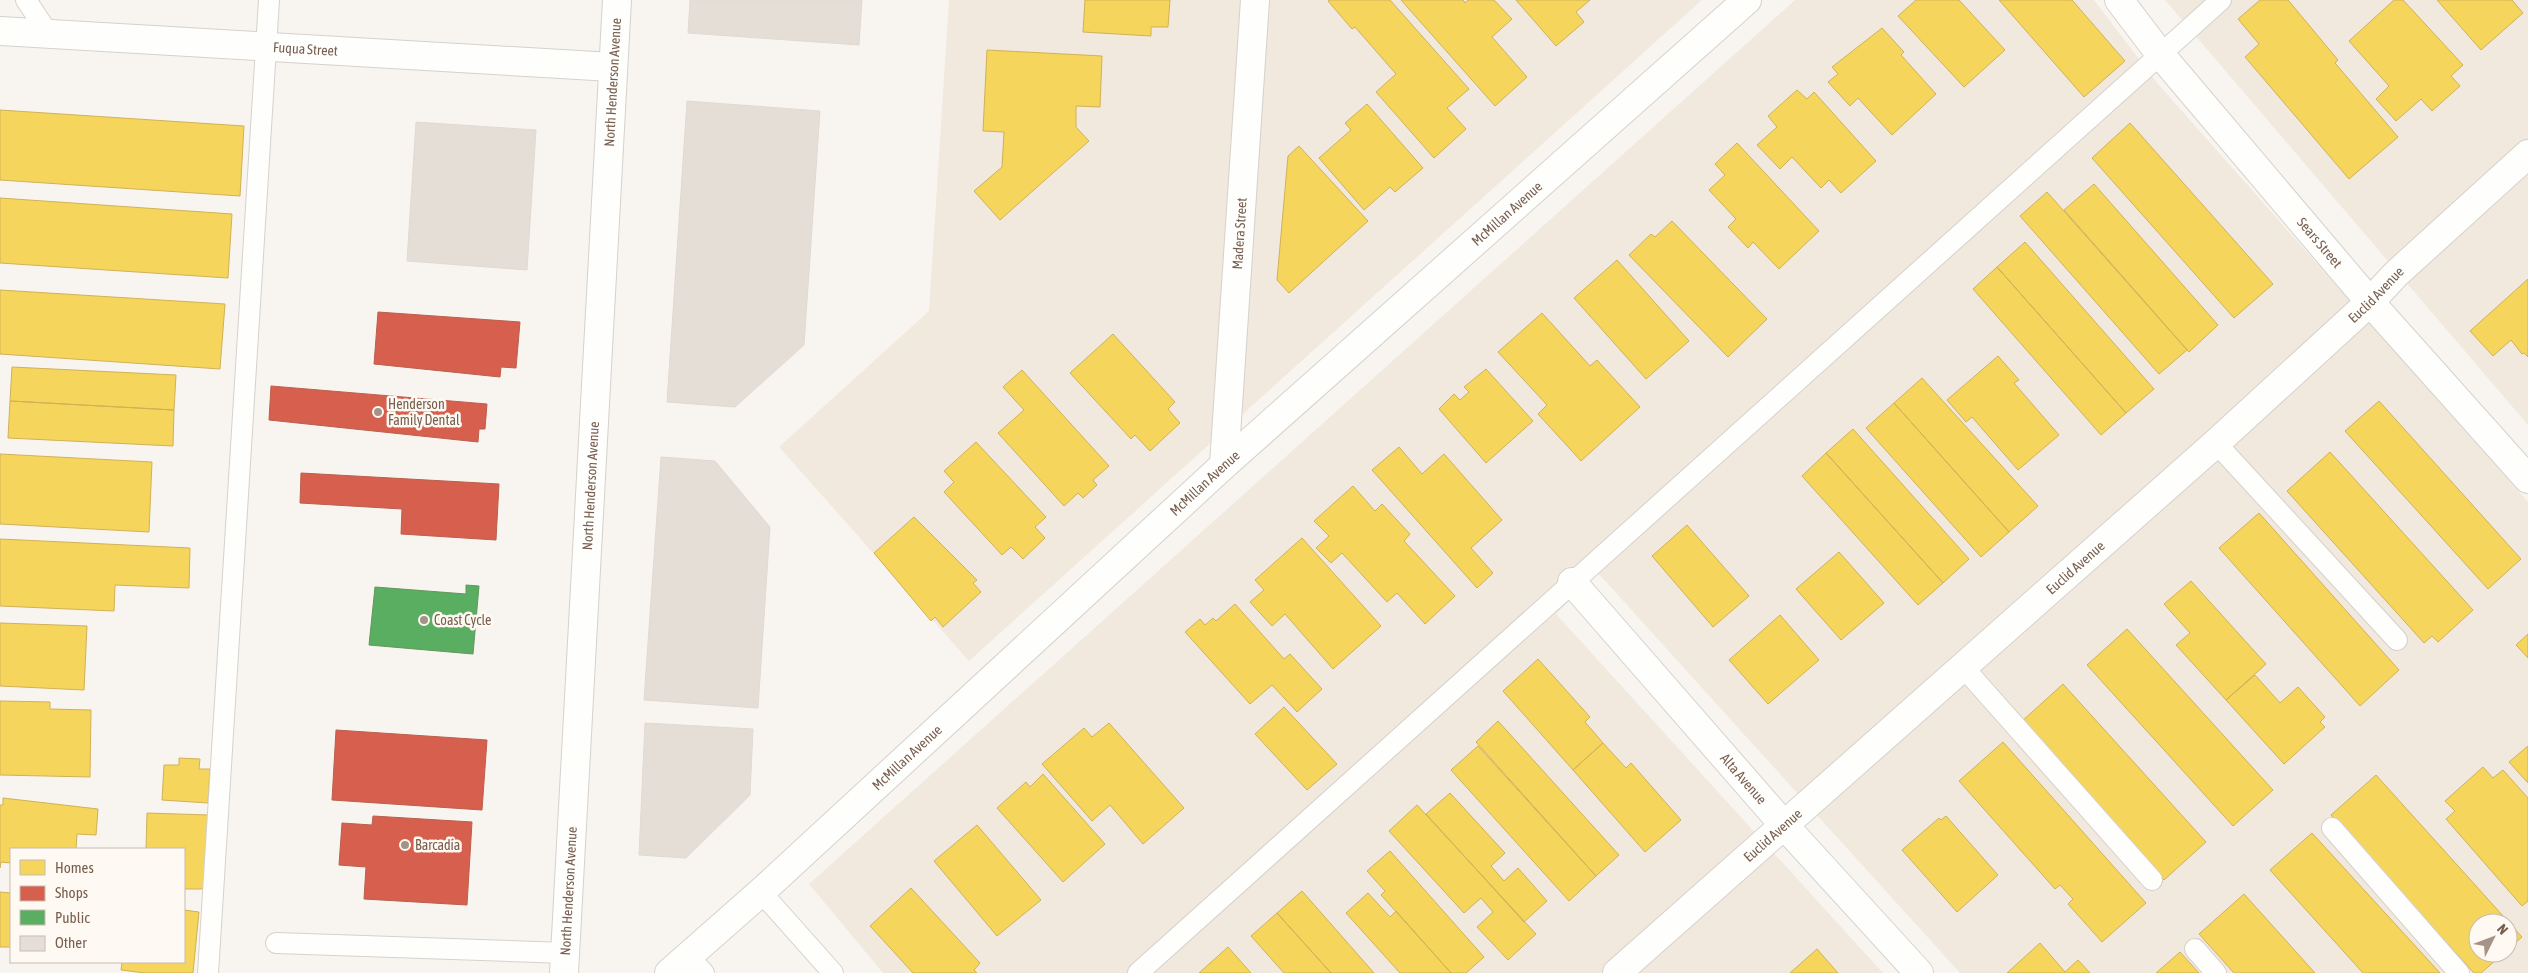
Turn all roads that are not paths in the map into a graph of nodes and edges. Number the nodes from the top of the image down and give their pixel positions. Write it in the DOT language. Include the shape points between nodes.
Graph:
graph roads {
  1 [pos="26,0"];
  2 [pos="269,0"];
  3 [pos="617,0"];
  4 [pos="1255,0"];
  5 [pos="1746,0"];
  6 [pos="2119,0"];
  7 [pos="2221,0"];
  8 [pos="0,30"];
  9 [pos="48,34"];
  10 [pos="266,46"];
  11 [pos="2160,54"];
  12 [pos="612,68"];
  13 [pos="2528,154"];
  14 [pos="2370,302"];
  15 [pos="2216,444"];
  16 [pos="1224,465"];
  17 [pos="2528,479"];
  18 [pos="1572,582"];
  19 [pos="2397,640"];
  20 [pos="1964,668"];
  21 [pos="1783,824"];
  22 [pos="2332,828"];
  23 [pos="2152,880"];
  24 [pos="761,892"];
  25 [pos="276,943"];
  26 [pos="2195,949"];
  27 [pos="565,963"];
  28 [pos="687,967"];
  29 [pos="1622,971"];
  30 [pos="208,973"];
  31 [pos="833,973"];
  32 [pos="1138,973"];
  33 [pos="1919,973"];
  34 [pos="2216,973"];
  35 [pos="2460,973"];
  1 -- 9 [label="lane"];
  2 -- 10 [label="lane"];
  3 -- 12 [label="street, North Henderson Avenue"];
  4 -- 16 [label="street, Madera Street"];
  5 -- 16 [label="street, McMillan Avenue"];
  6 -- 11 [label="street, Sears Street"];
  7 -- 11 [label="lane"];
  8 -- 9 [label="street, Fuqua Street"];
  9 -- 10 [label="street, Fuqua Street"];
  10 -- 12 [label="street, Fuqua Street"];
  10 -- 30 [label="lane"];
  11 -- 14 [label="street, Sears Street"];
  11 -- 18 [label="lane"];
  12 -- 27 [label="street, North Henderson Avenue" via="604,272"];
  13 -- 14 [label="street, Euclid Avenue" via="2396,274"];
  14 -- 15 [label="street, Euclid Avenue"];
  14 -- 17 [label="street, Sears Street"];
  15 -- 19 [label="lane"];
  15 -- 20 [label="street, Euclid Avenue"];
  16 -- 24 [label="street, McMillan Avenue"];
  18 -- 21 [label="street, Alta Avenue"];
  18 -- 32 [label="lane"];
  20 -- 21 [label="street, Euclid Avenue"];
  20 -- 23 [label="lane"];
  21 -- 29 [label="street, Euclid Avenue"];
  21 -- 33 [label="street, Alta Avenue"];
  22 -- 35 [label="lane"];
  24 -- 28 [label="street, McMillan Avenue"];
  24 -- 31 [label="lane"];
  25 -- 27 [label="lane"];
  26 -- 34 [label="lane"];
}
